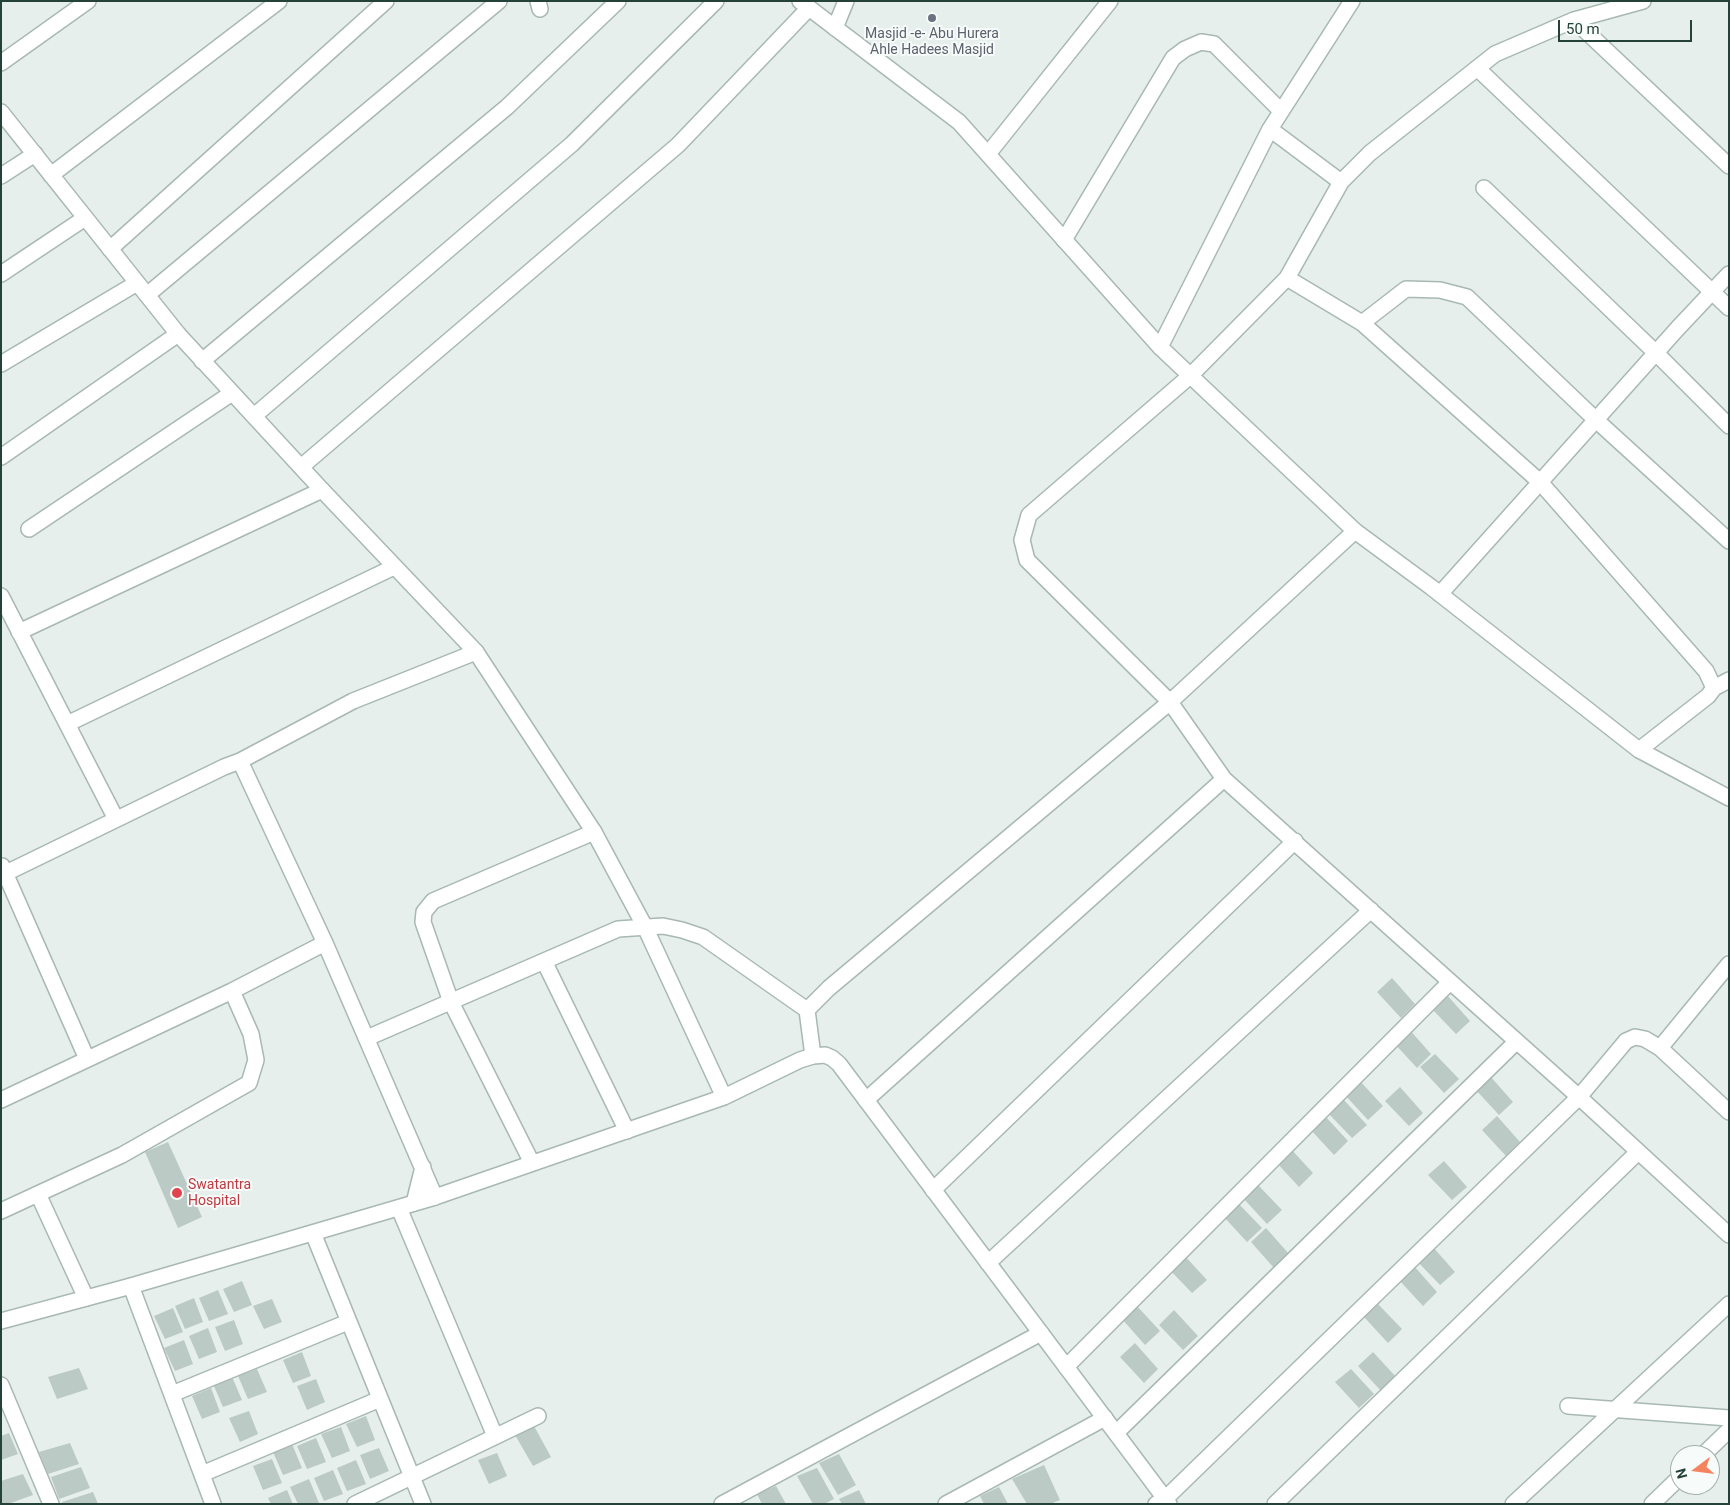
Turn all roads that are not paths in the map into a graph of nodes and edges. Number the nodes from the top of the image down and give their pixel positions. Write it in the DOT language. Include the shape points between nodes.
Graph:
graph roads {
  1 [pos="88,1"];
  2 [pos="279,1"];
  3 [pos="386,1"];
  4 [pos="499,1"];
  5 [pos="618,1"];
  6 [pos="716,1"];
  7 [pos="846,1"];
  8 [pos="1352,1"];
  9 [pos="1643,1"];
  10 [pos="1102,4"];
  11 [pos="805,5"];
  12 [pos="1574,20"];
  13 [pos="835,28"];
  14 [pos="1,63"];
  15 [pos="1476,68"];
  16 [pos="1282,111"];
  17 [pos="1,112"];
  18 [pos="1270,129"];
  19 [pos="35,154"];
  20 [pos="988,154"];
  21 [pos="1729,166"];
  22 [pos="51,175"];
  23 [pos="1,176"];
  24 [pos="1341,182"];
  25 [pos="1484,188"];
  26 [pos="85,218"];
  27 [pos="1064,240"];
  28 [pos="110,249"];
  29 [pos="1,274"];
  30 [pos="1729,274"];
  31 [pos="1287,278"];
  32 [pos="137,283"];
  33 [pos="1712,292"];
  34 [pos="146,295"];
  35 [pos="1729,308"];
  36 [pos="1362,323"];
  37 [pos="178,334"];
  38 [pos="1160,347"];
  39 [pos="1656,353"];
  40 [pos="202,360"];
  41 [pos="1,364"];
  42 [pos="1190,376"];
  43 [pos="232,393"];
  44 [pos="254,416"];
  45 [pos="1596,420"];
  46 [pos="1729,426"];
  47 [pos="1,457"];
  48 [pos="300,467"];
  49 [pos="1540,482"];
  50 [pos="322,490"];
  51 [pos="28,529"];
  52 [pos="1355,530"];
  53 [pos="1729,541"];
  54 [pos="394,567"];
  55 [pos="1440,594"];
  56 [pos="1,596"];
  57 [pos="19,632"];
  58 [pos="476,652"];
  59 [pos="1729,680"];
  60 [pos="1714,688"];
  61 [pos="1170,702"];
  62 [pos="67,724"];
  63 [pos="1639,750"];
  64 [pos="240,761"];
  65 [pos="1224,779"];
  66 [pos="1729,798"];
  67 [pos="116,820"];
  68 [pos="594,832"];
  69 [pos="1295,841"];
  70 [pos="4,869"];
  71 [pos="1371,910"];
  72 [pos="646,927"];
  73 [pos="326,943"];
  74 [pos="544,962"];
  75 [pos="1729,964"];
  76 [pos="1450,982"];
  77 [pos="232,990"];
  78 [pos="451,1002"];
  79 [pos="807,1010"];
  80 [pos="367,1038"];
  81 [pos="1516,1042"];
  82 [pos="1660,1048"];
  83 [pos="813,1056"];
  84 [pos="87,1059"];
  85 [pos="724,1097"];
  86 [pos="1579,1097"];
  87 [pos="1,1100"];
  88 [pos="866,1100"];
  89 [pos="1728,1109"];
  90 [pos="626,1131"];
  91 [pos="1638,1152"];
  92 [pos="532,1163"];
  93 [pos="423,1167"];
  94 [pos="932,1190"];
  95 [pos="38,1194"];
  96 [pos="436,1197"];
  97 [pos="414,1203"];
  98 [pos="399,1208"];
  99 [pos="1,1211"];
  100 [pos="313,1233"];
  101 [pos="1729,1235"];
  102 [pos="988,1263"];
  103 [pos="130,1286"];
  104 [pos="86,1298"];
  105 [pos="1729,1304"];
  106 [pos="1,1320"];
  107 [pos="348,1322"];
  108 [pos="1041,1333"];
  109 [pos="1066,1367"];
  110 [pos="1,1385"];
  111 [pos="172,1394"];
  112 [pos="380,1399"];
  113 [pos="1568,1406"];
  114 [pos="1615,1409"];
  115 [pos="538,1416"];
  116 [pos="1105,1418"];
  117 [pos="1729,1418"];
  118 [pos="1729,1430"];
  119 [pos="1116,1433"];
  120 [pos="494,1436"];
  121 [pos="1713,1445"];
  122 [pos="202,1474"];
  123 [pos="411,1477"];
  124 [pos="1670,1487"];
  125 [pos="1163,1502"];
  126 [pos="51,1504"];
  127 [pos="213,1504"];
  128 [pos="355,1504"];
  129 [pos="422,1504"];
  130 [pos="722,1504"];
  131 [pos="946,1504"];
  132 [pos="1275,1504"];
  133 [pos="1513,1504"];
  134 [pos="1652,1504"];
  1 -- 14 [label="street"];
  2 -- 22 [label="street"];
  3 -- 28 [label="street"];
  4 -- 34 [label="street"];
  5 -- 40 [label="street" via="507,107"];
  6 -- 44 [label="street" via="572,144"];
  7 -- 13 [label="street"];
  8 -- 16 [label="street"];
  9 -- 12 [label="street"];
  10 -- 20 [label="street"];
  11 -- 13 [label="street"];
  11 -- 48 [label="street" via="678,145"];
  12 -- 15 [label="street" via="1495,54"];
  12 -- 21 [label="street"];
  13 -- 20 [label="street" via="959,122"];
  15 -- 24 [label="street" via="1370,153"];
  15 -- 33 [label="street"];
  16 -- 18 [label="street"];
  16 -- 27 [label="street" via="1214,44 1201,42 1185,48 1173,58"];
  17 -- 19 [label="street"];
  18 -- 24 [label="street"];
  18 -- 38 [label="street"];
  19 -- 22 [label="street"];
  19 -- 23 [label="street"];
  20 -- 27 [label="street"];
  22 -- 26 [label="street"];
  24 -- 31 [label="street"];
  25 -- 39 [label="street"];
  26 -- 28 [label="street"];
  26 -- 29 [label="street"];
  27 -- 38 [label="street"];
  28 -- 32 [label="street"];
  30 -- 33 [label="street"];
  31 -- 36 [label="street"];
  31 -- 42 [label="street"];
  32 -- 34 [label="street"];
  32 -- 41 [label="street"];
  33 -- 35 [label="street"];
  33 -- 39 [label="street"];
  34 -- 37 [label="street"];
  36 -- 45 [label="street" via="1406,289 1440,290 1467,297"];
  36 -- 49 [label="street"];
  37 -- 40 [label="street"];
  37 -- 47 [label="street"];
  38 -- 42 [label="street"];
  39 -- 45 [label="street"];
  39 -- 46 [label="street"];
  40 -- 43 [label="street"];
  42 -- 52 [label="street"];
  42 -- 61 [label="street" via="1029,515 1022,540 1028,560"];
  43 -- 44 [label="street"];
  43 -- 51 [label="street"];
  44 -- 48 [label="street"];
  45 -- 49 [label="street"];
  45 -- 53 [label="street"];
  48 -- 50 [label="street"];
  49 -- 55 [label="street"];
  49 -- 60 [label="street" via="1706,671"];
  50 -- 54 [label="street"];
  50 -- 57 [label="street"];
  52 -- 55 [label="street"];
  52 -- 61 [label="street"];
  54 -- 58 [label="street"];
  54 -- 62 [label="street"];
  55 -- 63 [label="street"];
  56 -- 57 [label="street"];
  57 -- 62 [label="street"];
  58 -- 64 [label="street" via="353,701"];
  58 -- 68 [label="street"];
  59 -- 60 [label="street"];
  60 -- 63 [label="street"];
  61 -- 65 [label="street"];
  61 -- 79 [label="street" via="829,988"];
  62 -- 67 [label="street"];
  63 -- 66 [label="street"];
  64 -- 67 [label="street"];
  64 -- 73 [label="street"];
  65 -- 69 [label="street"];
  65 -- 88 [label="street"];
  67 -- 70 [label="street"];
  68 -- 72 [label="street"];
  68 -- 78 [label="street" via="433,901 428,906 422,922"];
  69 -- 71 [label="street"];
  69 -- 94 [label="street"];
  70 -- 84 [label="street"];
  71 -- 76 [label="street"];
  71 -- 102 [label="street"];
  72 -- 74 [label="street" via="618,929"];
  72 -- 79 [label="street" via="662,926 702,937"];
  72 -- 85 [label="street"];
  73 -- 77 [label="street"];
  73 -- 80 [label="street"];
  74 -- 78 [label="street"];
  74 -- 90 [label="street"];
  75 -- 82 [label="street"];
  76 -- 81 [label="street"];
  76 -- 109 [label="street"];
  77 -- 84 [label="street"];
  77 -- 95 [label="street" via="252,1034 256,1060 249,1083 122,1155"];
  78 -- 80 [label="street"];
  78 -- 92 [label="street"];
  79 -- 83 [label="street"];
  80 -- 93 [label="street"];
  81 -- 86 [label="street"];
  81 -- 119 [label="street"];
  82 -- 86 [label="street" via="1645,1039 1635,1037 1626,1041"];
  82 -- 89 [label="street"];
  83 -- 85 [label="street"];
  83 -- 88 [label="street" via="832,1058"];
  84 -- 87 [label="street"];
  85 -- 90 [label="street"];
  86 -- 91 [label="street"];
  86 -- 125 [label="street"];
  88 -- 94 [label="street"];
  90 -- 92 [label="street"];
  91 -- 101 [label="street"];
  91 -- 132 [label="street"];
  92 -- 96 [label="street"];
  93 -- 96 [label="street"];
  93 -- 97 [label="street"];
  94 -- 102 [label="street"];
  95 -- 99 [label="street"];
  95 -- 104 [label="street"];
  96 -- 97 [label="street"];
  97 -- 98 [label="street"];
  98 -- 100 [label="street"];
  98 -- 120 [label="street"];
  100 -- 103 [label="street"];
  100 -- 107 [label="street"];
  102 -- 108 [label="street"];
  103 -- 104 [label="street"];
  103 -- 111 [label="street"];
  104 -- 106 [label="street"];
  105 -- 114 [label="street"];
  107 -- 111 [label="street"];
  107 -- 112 [label="street"];
  108 -- 109 [label="street"];
  108 -- 130 [label="street"];
  109 -- 116 [label="street"];
  110 -- 126 [label="street"];
  111 -- 122 [label="street"];
  112 -- 122 [label="street"];
  112 -- 123 [label="street"];
  113 -- 114 [label="street"];
  114 -- 117 [label="street"];
  114 -- 133 [label="street"];
  115 -- 120 [label="street"];
  116 -- 119 [label="street"];
  116 -- 131 [label="street"];
  118 -- 121 [label="street"];
  119 -- 125 [label="street"];
  120 -- 123 [label="street"];
  122 -- 127 [label="street"];
  123 -- 128 [label="street"];
  123 -- 129 [label="street"];
  124 -- 134 [label="street"];
}
